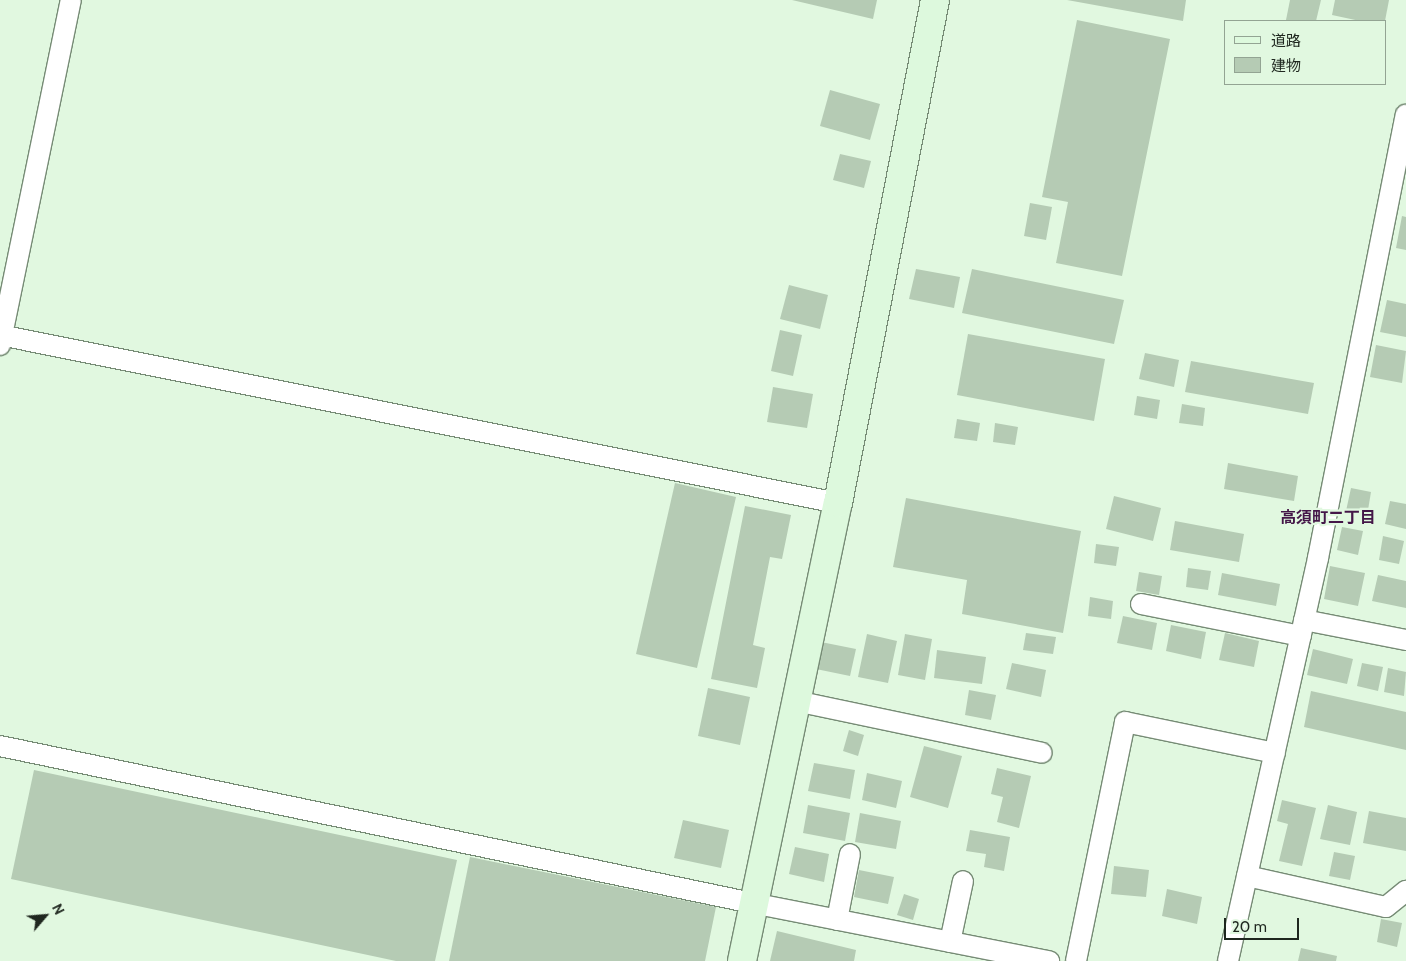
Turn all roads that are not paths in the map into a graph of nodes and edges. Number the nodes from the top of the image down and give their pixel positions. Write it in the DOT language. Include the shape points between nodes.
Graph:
graph roads {
  1 [pos="71,0"];
  2 [pos="935,0"];
  3 [pos="1406,115"];
  4 [pos="1,339"];
  5 [pos="838,503"];
  6 [pos="1141,604"];
  7 [pos="1302,628"];
  8 [pos="1406,640"];
  9 [pos="796,701"];
  10 [pos="0,746"];
  11 [pos="1275,752"];
  12 [pos="1042,753"];
  13 [pos="850,854"];
  14 [pos="1247,876"];
  15 [pos="962,881"];
  16 [pos="1406,891"];
  17 [pos="752,903"];
  18 [pos="837,920"];
  19 [pos="950,942"];
  20 [pos="742,961"];
  21 [pos="1049,961"];
  22 [pos="1076,961"];
  23 [pos="1228,961"];
  1 -- 4 [label="street"];
  2 -- 5 [label="street"];
  3 -- 7 [label="street"];
  4 -- 5 [label="street"];
  5 -- 9 [label="street"];
  6 -- 7 [label="street"];
  7 -- 8 [label="street"];
  7 -- 11 [label="street"];
  9 -- 12 [label="street"];
  9 -- 17 [label="street"];
  10 -- 17 [label="street"];
  11 -- 14 [label="street"];
  11 -- 22 [label="street" via="1125,722"];
  13 -- 18 [label="street"];
  14 -- 16 [label="street" via="1386,907"];
  14 -- 23 [label="street"];
  15 -- 19 [label="street"];
  17 -- 18 [label="street"];
  17 -- 20 [label="street"];
  18 -- 19 [label="street"];
  19 -- 21 [label="street"];
}
